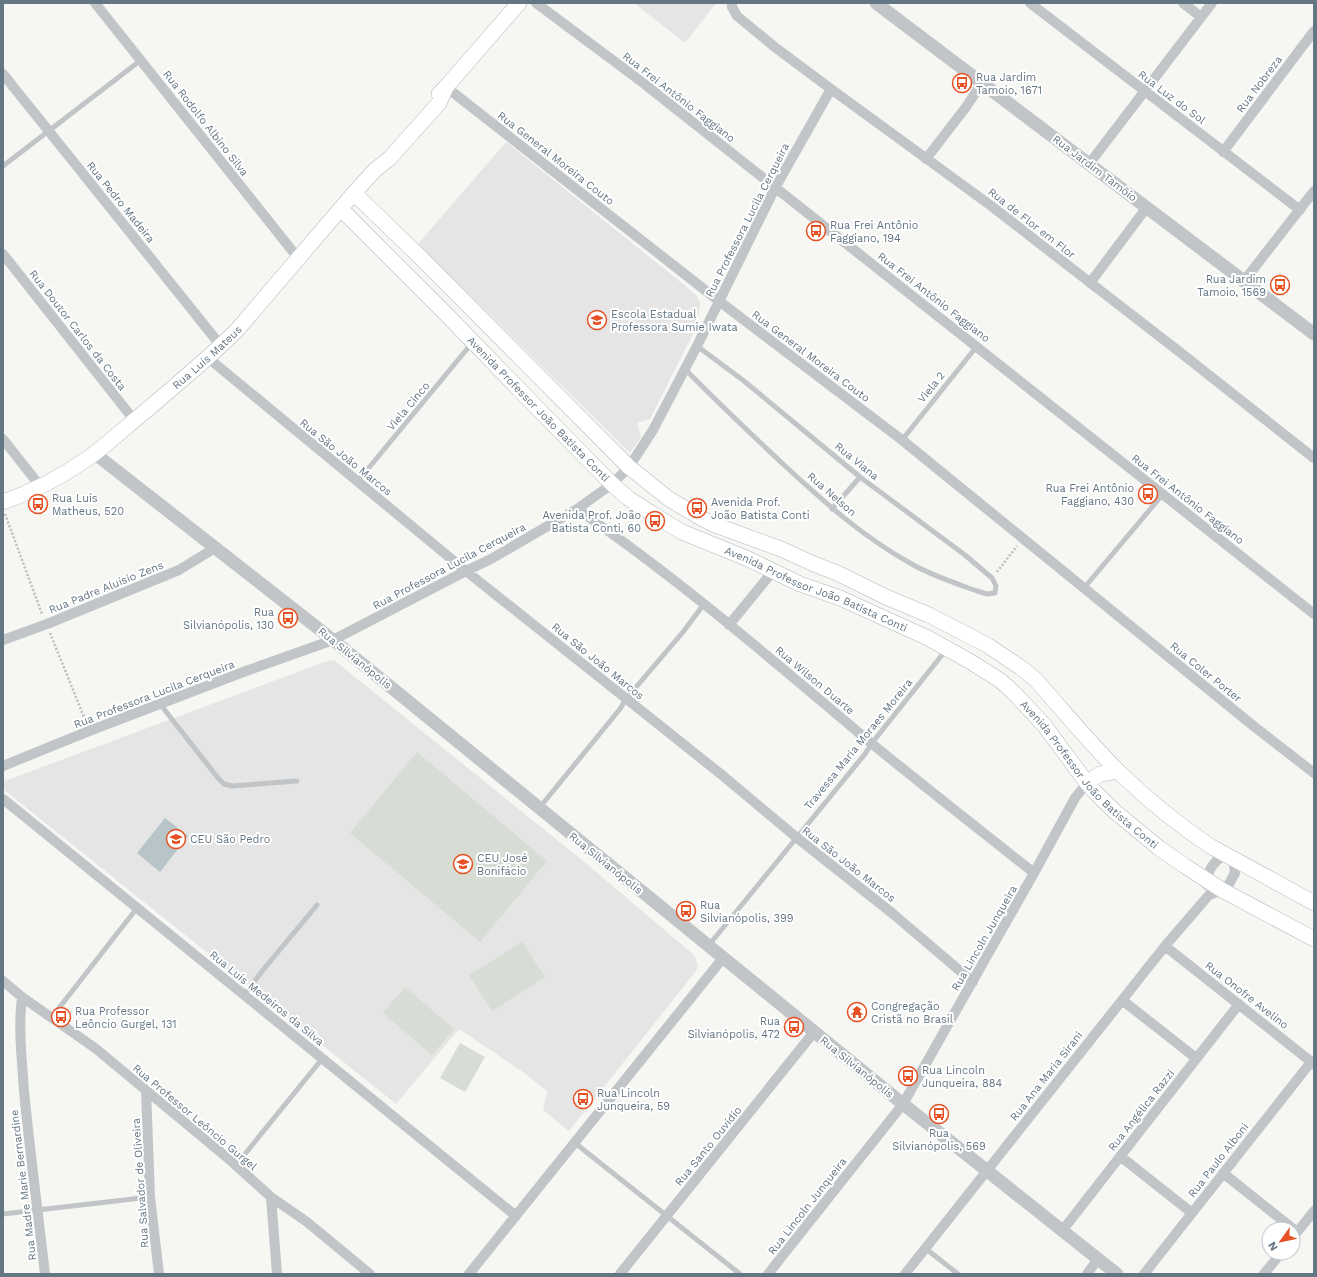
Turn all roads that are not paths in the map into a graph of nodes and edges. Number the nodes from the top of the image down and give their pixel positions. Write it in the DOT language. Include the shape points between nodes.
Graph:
graph roads {
  1 [pos="95,3"];
  2 [pos="519,3"];
  3 [pos="536,3"];
  4 [pos="876,3"];
  5 [pos="1183,3"];
  6 [pos="1212,3"];
  7 [pos="1034,4"];
  8 [pos="733,6"];
  9 [pos="1201,17"];
  10 [pos="1314,31"];
  11 [pos="141,60"];
  12 [pos="3,74"];
  13 [pos="982,83"];
  14 [pos="446,87"];
  15 [pos="831,89"];
  16 [pos="1145,92"];
  17 [pos="49,132"];
  18 [pos="1223,152"];
  19 [pos="926,158"];
  20 [pos="1089,164"];
  21 [pos="3,166"];
  22 [pos="775,188"];
  23 [pos="1314,191"];
  24 [pos="354,193"];
  25 [pos="1147,207"];
  26 [pos="341,209"];
  27 [pos="1300,210"];
  28 [pos="3,254"];
  29 [pos="298,258"];
  30 [pos="1244,281"];
  31 [pos="1090,283"];
  32 [pos="718,301"];
  33 [pos="1314,334"];
  34 [pos="473,342"];
  35 [pos="221,346"];
  36 [pos="697,346"];
  37 [pos="977,346"];
  38 [pos="208,357"];
  39 [pos="685,369"];
  40 [pos="134,420"];
  41 [pos="3,439"];
  42 [pos="902,440"];
  43 [pos="94,453"];
  44 [pos="1314,458"];
  45 [pos="629,467"];
  46 [pos="860,477"];
  47 [pos="357,481"];
  48 [pos="612,484"];
  49 [pos="40,486"];
  50 [pos="1163,494"];
  51 [pos="3,502"];
  52 [pos="832,508"];
  53 [pos="577,509"];
  54 [pos="216,548"];
  55 [pos="466,571"];
  56 [pos="773,571"];
  57 [pos="1084,588"];
  58 [pos="993,594"];
  59 [pos="704,604"];
  60 [pos="1314,614"];
  61 [pos="729,625"];
  62 [pos="3,640"];
  63 [pos="333,640"];
  64 [pos="947,648"];
  65 [pos="626,699"];
  66 [pos="160,704"];
  67 [pos="872,743"];
  68 [pos="3,766"];
  69 [pos="1118,771"];
  70 [pos="1314,773"];
  71 [pos="297,781"];
  72 [pos="1087,783"];
  73 [pos="3,799"];
  74 [pos="539,808"];
  75 [pos="796,837"];
  76 [pos="1230,857"];
  77 [pos="1034,873"];
  78 [pos="1213,888"];
  79 [pos="1314,903"];
  80 [pos="317,905"];
  81 [pos="137,908"];
  82 [pos="1314,938"];
  83 [pos="709,946"];
  84 [pos="1165,946"];
  85 [pos="723,958"];
  86 [pos="3,981"];
  87 [pos="973,982"];
  88 [pos="244,995"];
  89 [pos="22,997"];
  90 [pos="1122,1000"];
  91 [pos="1239,1004"];
  92 [pos="52,1017"];
  93 [pos="814,1032"];
  94 [pos="1196,1058"];
  95 [pos="322,1059"];
  96 [pos="1312,1063"];
  97 [pos="146,1091"];
  98 [pos="903,1104"];
  99 [pos="575,1143"];
  100 [pos="1120,1156"];
  101 [pos="236,1165"];
  102 [pos="986,1170"];
  103 [pos="1224,1173"];
  104 [pos="150,1197"];
  105 [pos="271,1197"];
  106 [pos="38,1210"];
  107 [pos="1314,1211"];
  108 [pos="1192,1213"];
  109 [pos="3,1214"];
  110 [pos="516,1216"];
  111 [pos="666,1216"];
  112 [pos="1279,1221"];
  113 [pos="1301,1227"];
  114 [pos="1062,1231"];
  115 [pos="925,1248"];
  116 [pos="1098,1259"];
  117 [pos="1276,1261"];
  118 [pos="1269,1272"];
  119 [pos="45,1274"];
  120 [pos="159,1274"];
  121 [pos="277,1274"];
  122 [pos="370,1274"];
  123 [pos="468,1274"];
  124 [pos="620,1274"];
  125 [pos="740,1274"];
  126 [pos="768,1274"];
  127 [pos="905,1274"];
  128 [pos="958,1274"];
  129 [pos="1087,1274"];
  130 [pos="1117,1274"];
  131 [pos="1144,1274"];
  1 -- 11 [label="street, Rua Rodolfo Albino Silva"];
  2 -- 14 [label="main road, Rua Luís Mateus"];
  3 -- 22 [label="street, Rua Frei Antônio Faggiano" via="642,82"];
  4 -- 13 [label="street, Rua Jardim Tamôio"];
  5 -- 9 [label="street"];
  6 -- 9 [label="street"];
  7 -- 16 [label="street, Rua Luz do Sol"];
  8 -- 15 [label="street, Rua de Flor em Flor" via="737,16"];
  9 -- 16 [label="street"];
  10 -- 18 [label="street, Rua Nobreza"];
  11 -- 17 [label="lane"];
  11 -- 29 [label="street, Rua Rodolfo Albino Silva"];
  12 -- 17 [label="street, Rua Pedro Madeira"];
  13 -- 19 [label="street"];
  13 -- 20 [label="street, Rua Jardim Tamôio"];
  14 -- 24 [label="main road, Rua Luís Mateus" via="439,103 390,158"];
  14 -- 32 [label="street, Rua General Moreira Couto"];
  15 -- 19 [label="street, Rua de Flor em Flor"];
  15 -- 22 [label="street, Rua Professora Lucila Cerqueira"];
  16 -- 18 [label="street, Rua Luz do Sol"];
  16 -- 20 [label="street"];
  17 -- 21 [label="lane"];
  17 -- 35 [label="street, Rua Pedro Madeira"];
  18 -- 27 [label="street, Rua Luz do Sol"];
  19 -- 31 [label="street, Rua de Flor em Flor"];
  20 -- 25 [label="street, Rua Jardim Tamôio"];
  22 -- 32 [label="street, Rua Professora Lucila Cerqueira"];
  22 -- 37 [label="street, Rua Frei Antônio Faggiano"];
  23 -- 27 [label="street"];
  24 -- 26 [label="main road, Rua Luís Mateus"];
  24 -- 45 [label="main road, Avenida Professor João Batista Conti"];
  25 -- 30 [label="street, Rua Jardim Tamôio"];
  25 -- 31 [label="street"];
  26 -- 29 [label="main road, Rua Luís Mateus"];
  26 -- 34 [label="main road, Avenida Professor João Batista Conti"];
  27 -- 30 [label="street"];
  28 -- 40 [label="street, Rua Doutor Carlos da Costa"];
  29 -- 35 [label="main road, Rua Luís Mateus"];
  30 -- 33 [label="street, Rua Jardim Tamôio"];
  31 -- 44 [label="street, Rua de Flor em Flor"];
  32 -- 36 [label="street, Rua Professora Lucila Cerqueira"];
  32 -- 42 [label="street, Rua General Moreira Couto"];
  34 -- 47 [label="lane, Viela Cinco"];
  34 -- 48 [label="main road, Avenida Professor João Batista Conti"];
  35 -- 38 [label="main road, Rua Luís Mateus"];
  36 -- 39 [label="street, Rua Professora Lucila Cerqueira"];
  36 -- 46 [label="lane, Rua Viana" via="744,381"];
  37 -- 42 [label="lane, Viela 2"];
  37 -- 50 [label="street, Rua Frei Antônio Faggiano"];
  38 -- 40 [label="main road, Rua Luís Mateus"];
  38 -- 47 [label="street, Rua São João Marcos"];
  39 -- 45 [label="street, Rua Professora Lucila Cerqueira" via="653,430"];
  39 -- 52 [label="lane, Rua Nelson"];
  40 -- 43 [label="main road, Rua Luís Mateus"];
  41 -- 49 [label="street"];
  42 -- 57 [label="street, Rua General Moreira Couto"];
  43 -- 49 [label="main road, Rua Luís Mateus" via="67,472"];
  43 -- 54 [label="street, Rua Silvianópolis"];
  45 -- 48 [label="street, Rua Professora Lucila Cerqueira"];
  45 -- 69 [label="main road, Avenida Professor João Batista Conti" via="669,499 701,518 837,573 987,645 1034,678"];
  46 -- 52 [label="lane"];
  46 -- 58 [label="lane, Rua Viana" via="992,578 996,589"];
  47 -- 55 [label="street, Rua São João Marcos"];
  48 -- 53 [label="street, Rua Professora Lucila Cerqueira"];
  48 -- 56 [label="main road, Avenida Professor João Batista Conti" via="651,514 682,532"];
  49 -- 51 [label="main road, Rua Luís Mateus"];
  50 -- 57 [label="lane"];
  50 -- 60 [label="street, Rua Frei Antônio Faggiano"];
  52 -- 58 [label="lane, Rua Nelson" via="856,528 911,564 977,591"];
  53 -- 55 [label="street, Rua Professora Lucila Cerqueira"];
  53 -- 59 [label="street, Rua Wilson Duarte" via="622,540"];
  54 -- 62 [label="street, Rua Padre Aluísio Zens" via="179,570"];
  54 -- 63 [label="street, Rua Silvianópolis"];
  55 -- 63 [label="street, Rua Professora Lucila Cerqueira"];
  55 -- 65 [label="street, Rua São João Marcos"];
  56 -- 61 [label="street"];
  56 -- 64 [label="main road, Avenida Professor João Batista Conti"];
  57 -- 70 [label="street, Rua Coler Porter"];
  59 -- 61 [label="street, Rua Wilson Duarte"];
  59 -- 65 [label="lane"];
  61 -- 67 [label="street, Rua Wilson Duarte"];
  63 -- 66 [label="street, Rua Professora Lucila Cerqueira"];
  63 -- 74 [label="street, Rua Silvianópolis"];
  64 -- 67 [label="lane, Travessa Maria Moraes Moreira"];
  64 -- 72 [label="main road, Avenida Professor João Batista Conti" via="995,677 1014,693 1044,725"];
  65 -- 74 [label="lane"];
  65 -- 75 [label="street, Rua São João Marcos"];
  66 -- 68 [label="street, Rua Professora Lucila Cerqueira"];
  66 -- 71 [label="lane" via="224,784 232,786"];
  67 -- 75 [label="lane, Travessa Maria Moraes Moreira"];
  67 -- 77 [label="street, Rua Wilson Duarte"];
  69 -- 72 [label="main road" via="1105,772"];
  69 -- 76 [label="main road, Avenida Professor João Batista Conti" via="1139,792 1195,835"];
  72 -- 77 [label="street, Rua Lincoln Junqueira" via="1075,798"];
  72 -- 78 [label="main road, Avenida Professor João Batista Conti" via="1141,834"];
  73 -- 81 [label="street, Rua Luís Medeiros da Silva"];
  74 -- 83 [label="street, Rua Silvianópolis"];
  75 -- 83 [label="lane, Travessa Maria Moraes Moreira"];
  75 -- 87 [label="street, Rua São João Marcos" via="892,913"];
  76 -- 78 [label="street, Rua Ana Maria Sirani" via="1214,863 1209,871"];
  76 -- 78 [label="street, Rua Ana Maria Sirani" via="1235,869 1233,878"];
  76 -- 79 [label="main road, Avenida Professor João Batista Conti"];
  77 -- 87 [label="street, Rua Lincoln Junqueira"];
  78 -- 82 [label="main road, Avenida Professor João Batista Conti"];
  78 -- 84 [label="street, Rua Ana Maria Sirani"];
  80 -- 88 [label="lane"];
  81 -- 88 [label="street, Rua Luís Medeiros da Silva"];
  81 -- 92 [label="lane"];
  83 -- 85 [label="street, Rua Silvianópolis"];
  84 -- 90 [label="street, Rua Ana Maria Sirani"];
  84 -- 91 [label="street, Rua Onofre Avelino"];
  85 -- 93 [label="street, Rua Silvianópolis"];
  85 -- 99 [label="street"];
  86 -- 89 [label="street, Rua Professor Leôncio Gurgel"];
  87 -- 98 [label="street, Rua Lincoln Junqueira"];
  88 -- 95 [label="street, Rua Luís Medeiros da Silva"];
  89 -- 92 [label="street, Rua Professor Leôncio Gurgel"];
  89 -- 106 [label="street, Rua Madre Marie Bernardine" via="19,1016 20,1036"];
  90 -- 94 [label="street"];
  90 -- 102 [label="street, Rua Ana Maria Sirani"];
  91 -- 94 [label="street, Rua Angélica Razzi"];
  91 -- 96 [label="street, Rua Onofre Avelino"];
  92 -- 97 [label="street, Rua Professor Leôncio Gurgel"];
  93 -- 98 [label="street, Rua Silvianópolis"];
  93 -- 111 [label="street, Rua Santo Ouvídio"];
  94 -- 100 [label="street, Rua Angélica Razzi"];
  95 -- 101 [label="lane"];
  95 -- 110 [label="street, Rua Luís Medeiros da Silva"];
  96 -- 103 [label="street, Rua Paulo Alboni"];
  97 -- 101 [label="street, Rua Professor Leôncio Gurgel"];
  97 -- 104 [label="street, Rua Salvador de Oliveira"];
  98 -- 102 [label="street, Rua Silvianópolis"];
  98 -- 126 [label="street, Rua Lincoln Junqueira"];
  99 -- 110 [label="street"];
  99 -- 111 [label="lane"];
  100 -- 108 [label="street"];
  100 -- 114 [label="street, Rua Angélica Razzi"];
  101 -- 105 [label="street, Rua Professor Leôncio Gurgel"];
  102 -- 114 [label="street, Rua Silvianópolis"];
  102 -- 115 [label="street, Rua Ana Maria Sirani"];
  103 -- 108 [label="street, Rua Paulo Alboni"];
  103 -- 112 [label="street"];
  104 -- 106 [label="lane"];
  104 -- 120 [label="street, Rua Salvador de Oliveira"];
  105 -- 121 [label="street"];
  105 -- 122 [label="street, Rua Professor Leôncio Gurgel" via="307,1222"];
  106 -- 109 [label="lane"];
  106 -- 119 [label="street, Rua Madre Marie Bernardine"];
  107 -- 113 [label="street"];
  108 -- 131 [label="street, Rua Paulo Alboni"];
  110 -- 123 [label="street"];
  111 -- 124 [label="street, Rua Santo Ouvídio"];
  111 -- 125 [label="lane"];
  114 -- 116 [label="street, Rua Silvianópolis"];
  115 -- 127 [label="street, Rua Ana Maria Sirani"];
  115 -- 128 [label="lane"];
  116 -- 129 [label="street"];
  116 -- 130 [label="street, Rua Silvianópolis"];
  117 -- 118 [label="street"];
}
